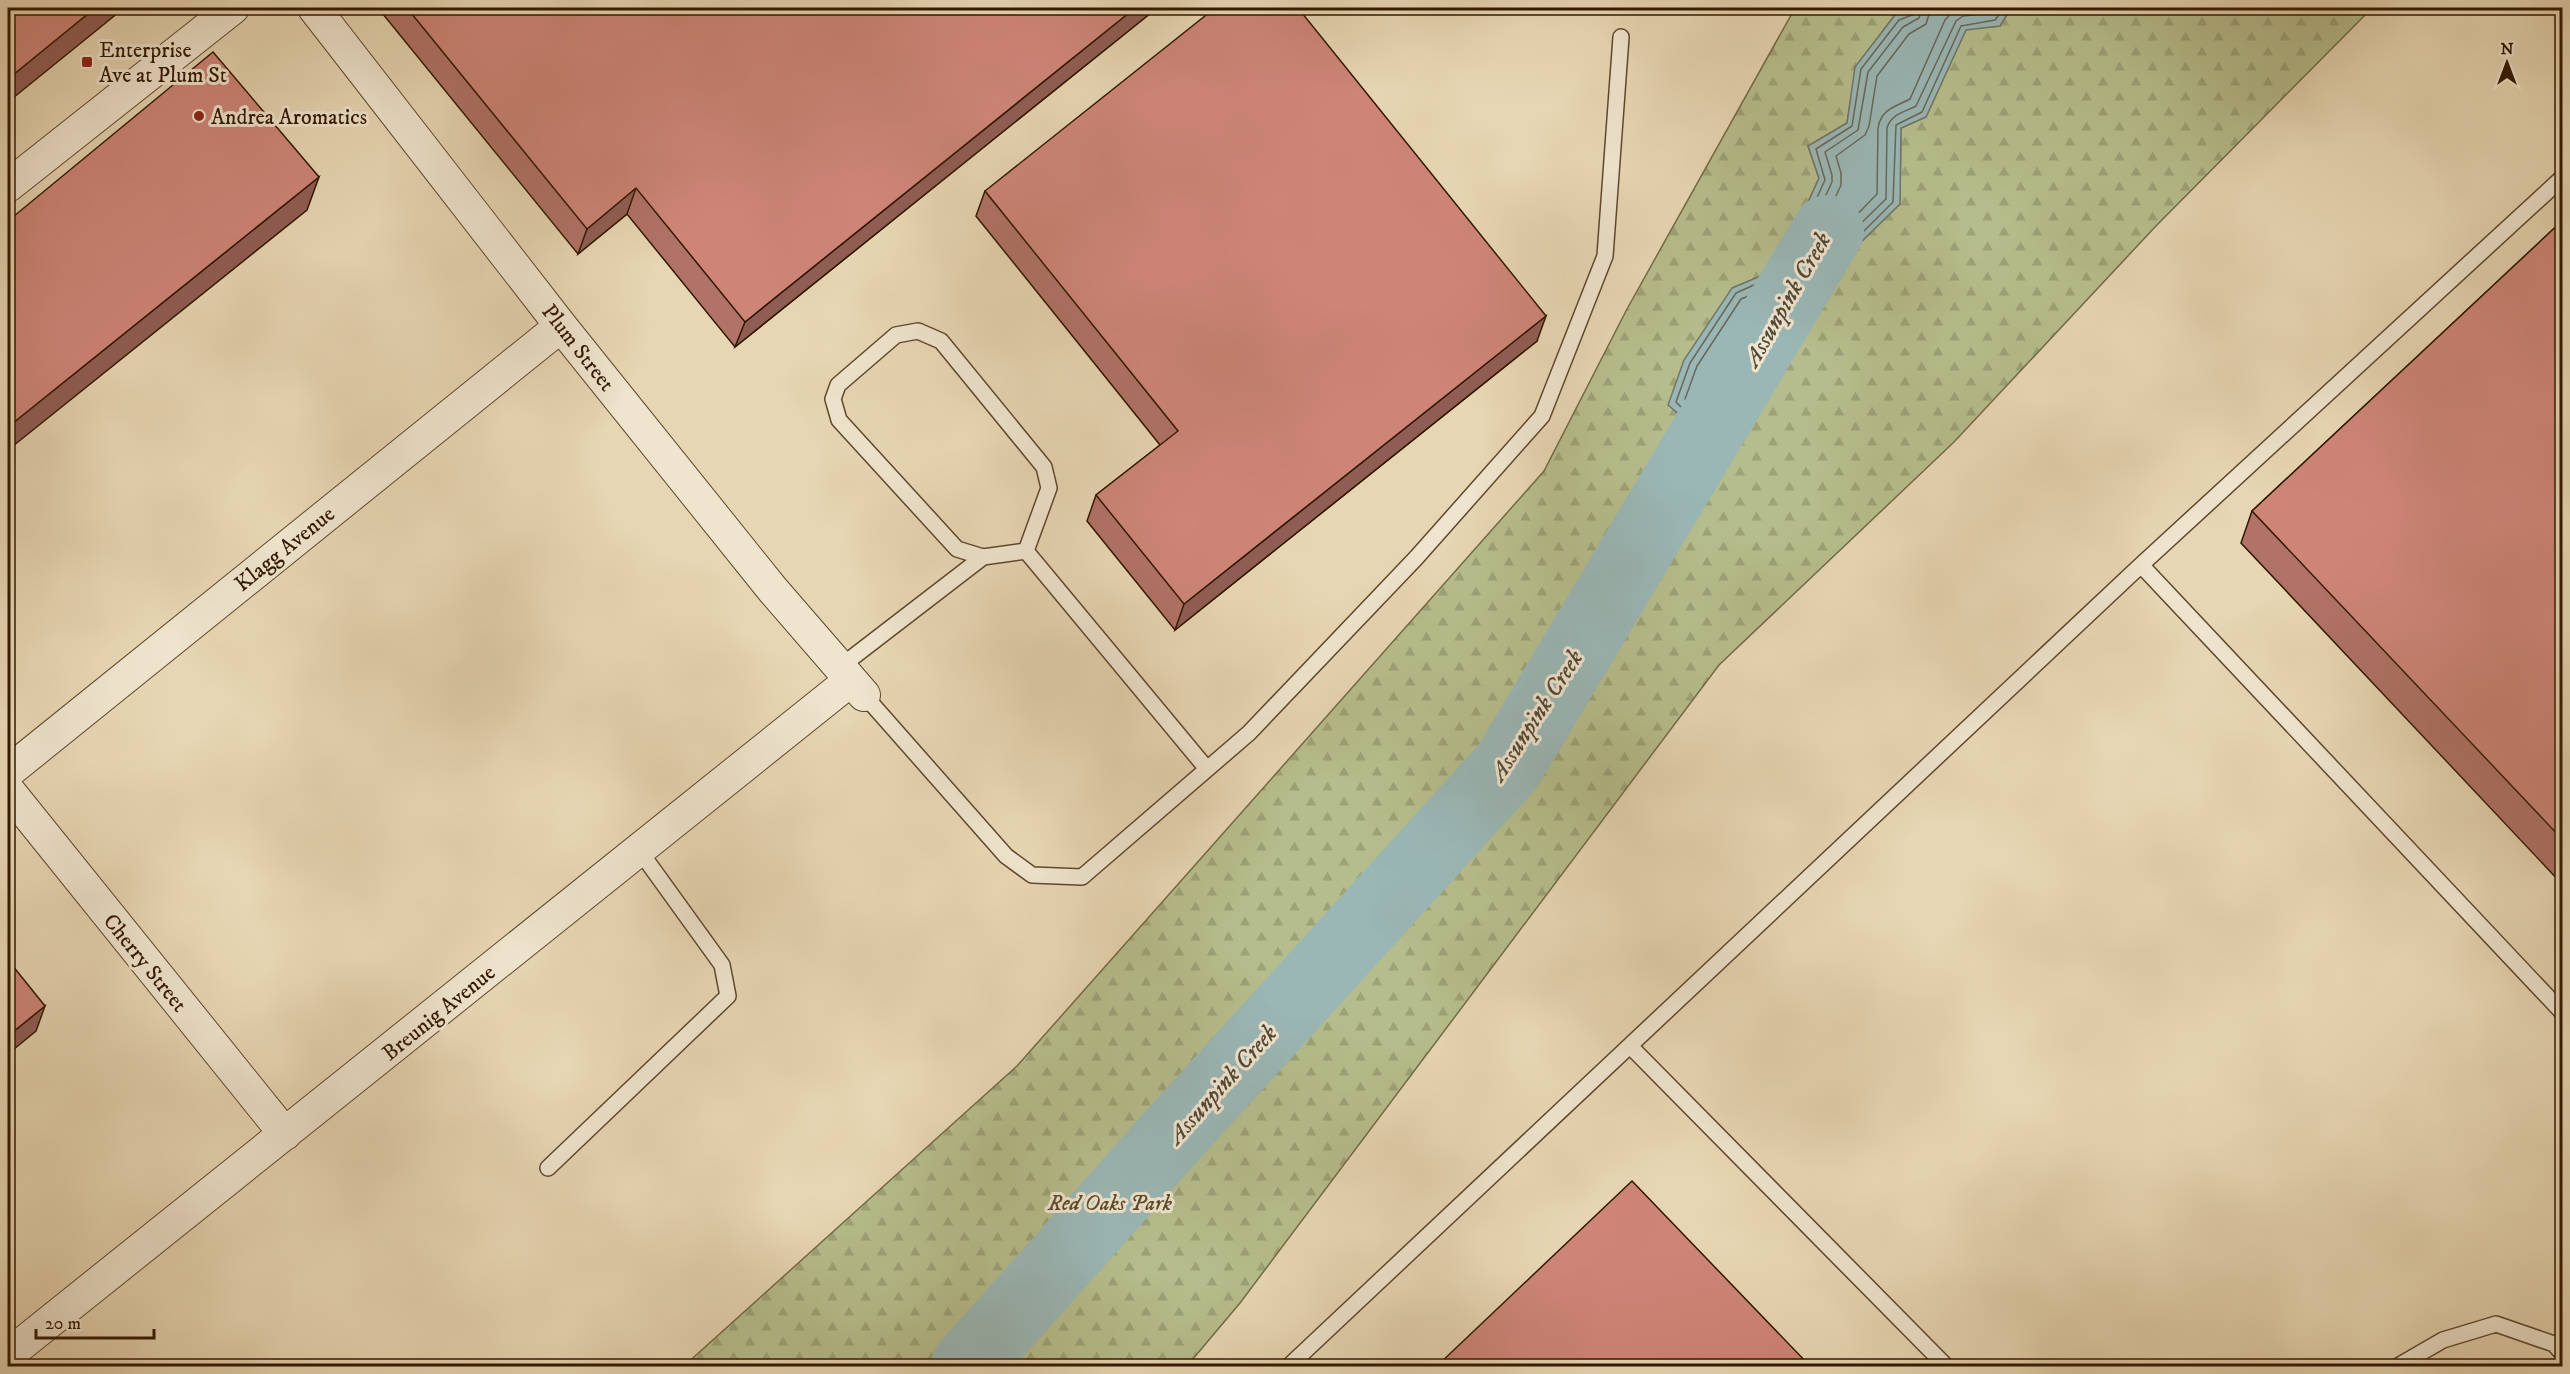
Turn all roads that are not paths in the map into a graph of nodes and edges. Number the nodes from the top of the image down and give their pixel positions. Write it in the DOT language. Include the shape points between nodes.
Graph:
graph roads {
  1 [pos="233,8"];
  2 [pos="314,8"];
  3 [pos="1621,37"];
  4 [pos="2562,178"];
  5 [pos="8,186"];
  6 [pos="561,326"];
  7 [pos="1026,551"];
  8 [pos="983,557"];
  9 [pos="2141,565"];
  10 [pos="852,681"];
  11 [pos="1207,769"];
  12 [pos="8,772"];
  13 [pos="8,790"];
  14 [pos="639,850"];
  15 [pos="2562,1012"];
  16 [pos="1630,1046"];
  17 [pos="285,1134"];
  18 [pos="548,1168"];
  19 [pos="2562,1353"];
  20 [pos="8,1355"];
  21 [pos="1289,1366"];
  22 [pos="1946,1366"];
  23 [pos="2398,1366"];
  1 -- 5 [label="street"];
  2 -- 6 [label="street, Plum Street"];
  3 -- 11 [label="lane" via="1605,256 1542,416 1249,734"];
  4 -- 9 [label="lane"];
  6 -- 10 [label="street, Plum Street" via="773,590"];
  6 -- 12 [label="street, Klagg Avenue"];
  7 -- 8 [label="lane"];
  7 -- 8 [label="lane" via="1049,488 1044,467 941,341 918,331 896,334 838,385 833,399 839,420 957,549"];
  7 -- 11 [label="lane"];
  8 -- 10 [label="lane"];
  9 -- 15 [label="lane"];
  9 -- 16 [label="lane"];
  10 -- 11 [label="lane" via="1006,856 1032,875 1082,877"];
  10 -- 14 [label="street, Breunig Avenue"];
  13 -- 17 [label="street, Cherry Street"];
  14 -- 17 [label="street, Breunig Avenue"];
  14 -- 18 [label="lane" via="722,965 728,996"];
  16 -- 21 [label="lane"];
  16 -- 22 [label="lane"];
  17 -- 20 [label="street, Breunig Avenue"];
  19 -- 23 [label="lane" via="2554,1344 2496,1324 2443,1340"];
}
